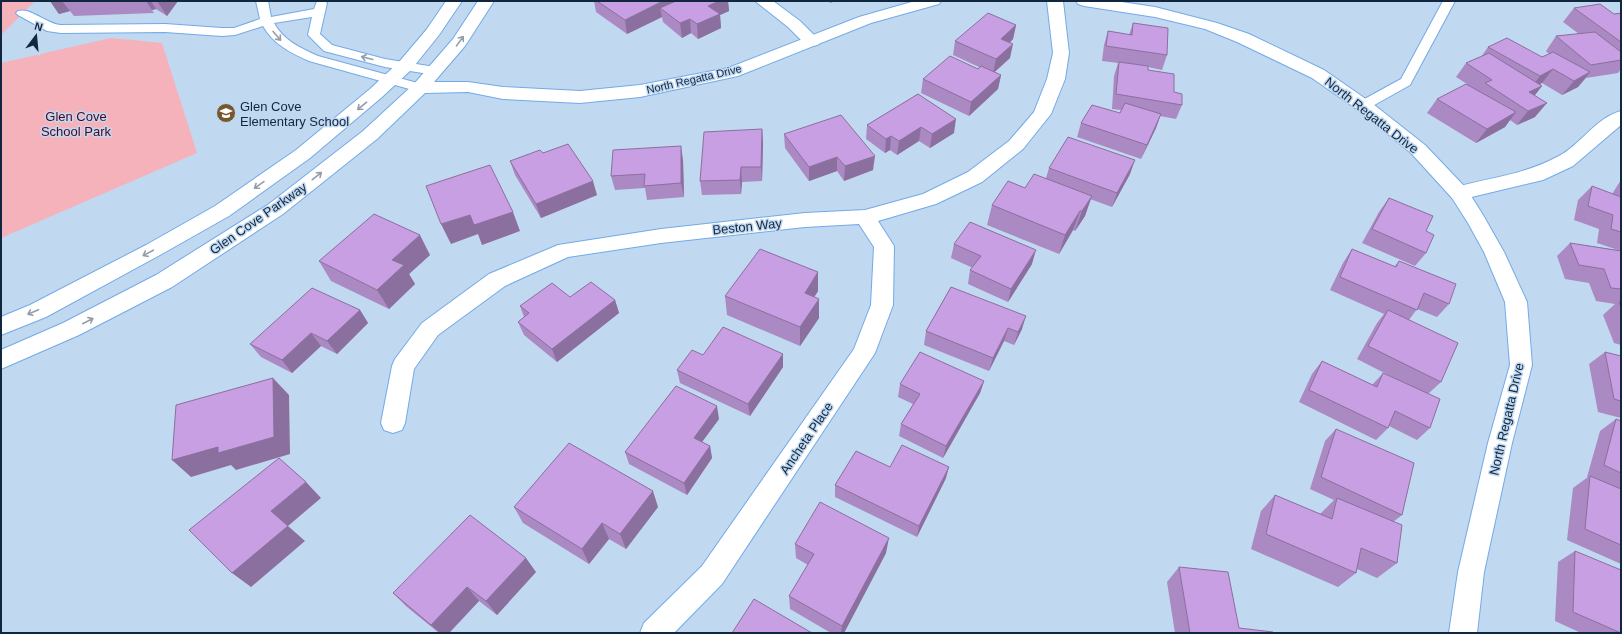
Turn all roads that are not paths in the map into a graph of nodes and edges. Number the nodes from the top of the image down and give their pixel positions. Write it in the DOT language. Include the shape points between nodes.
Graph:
graph roads {
  1 [pos="262,1"];
  2 [pos="454,1"];
  3 [pos="486,1"];
  4 [pos="763,1"];
  5 [pos="933,1"];
  6 [pos="1056,1"];
  7 [pos="1084,1"];
  8 [pos="1448,1"];
  9 [pos="320,6"];
  10 [pos="22,13"];
  11 [pos="267,22"];
  12 [pos="812,42"];
  13 [pos="405,66"];
  14 [pos="436,71"];
  15 [pos="391,80"];
  16 [pos="468,87"];
  17 [pos="420,88"];
  18 [pos="1364,106"];
  19 [pos="1621,117"];
  20 [pos="1459,193"];
  21 [pos="865,217"];
  22 [pos="1,326"];
  23 [pos="1,360"];
  24 [pos="393,423"];
  25 [pos="654,633"];
  26 [pos="1463,633"];
  1 -- 11 [label="lane"];
  2 -- 13 [label="street, Glen Cove Parkway"];
  14 -- 3 [label="street, Glen Cove Parkway, one-way"];
  4 -- 12 [label="street" via="794,24"];
  5 -- 12 [label="street, North Regatta Drive" via="865,20"];
  6 -- 21 [label="street, Beston Way" via="1061,53 1056,79 1042,114 1016,146 975,177 929,200"];
  7 -- 18 [label="street, North Regatta Drive" via="1155,12 1210,26 1243,38 1318,74"];
  8 -- 18 [label="lane" via="1406,82"];
  9 -- 11 [label="lane"];
  13 -- 9 [label="lane, one-way" via="328,48 314,35"];
  10 -- 11 [label="lane" via="51,28 61,29 165,28 222,32"];
  11 -- 15 [label="lane, one-way" via="277,37 308,56"];
  12 -- 16 [label="street, North Regatta Drive" via="732,72 640,91 580,97 503,93"];
  13 -- 14 [label="lane"];
  13 -- 15 [label="street, Glen Cove Parkway"];
  14 -- 16 [label="street, North Regatta Drive"];
  14 -- 17 [label="street, Glen Cove Parkway"];
  15 -- 17 [label="lane"];
  15 -- 22 [label="street, Glen Cove Parkway, one-way" via="303,154 222,211 45,307"];
  16 -- 17 [label="street, North Regatta Drive"];
  23 -- 17 [label="street, Glen Cove Parkway, one-way" via="71,329 164,281 276,209 370,135"];
  18 -- 20 [label="street, North Regatta Drive" via="1418,149"];
  19 -- 20 [label="street" via="1566,161 1554,167 1536,175"];
  20 -- 26 [label="street, North Regatta Drive" via="1494,252 1516,302 1521,365 1500,443 1471,572"];
  21 -- 24 [label="street, Beston Way" via="798,220 565,250 510,274 497,280 430,329 403,366"];
  21 -- 25 [label="street, Ancheta Place" via="884,246 882,304 864,353 712,575"];
}
